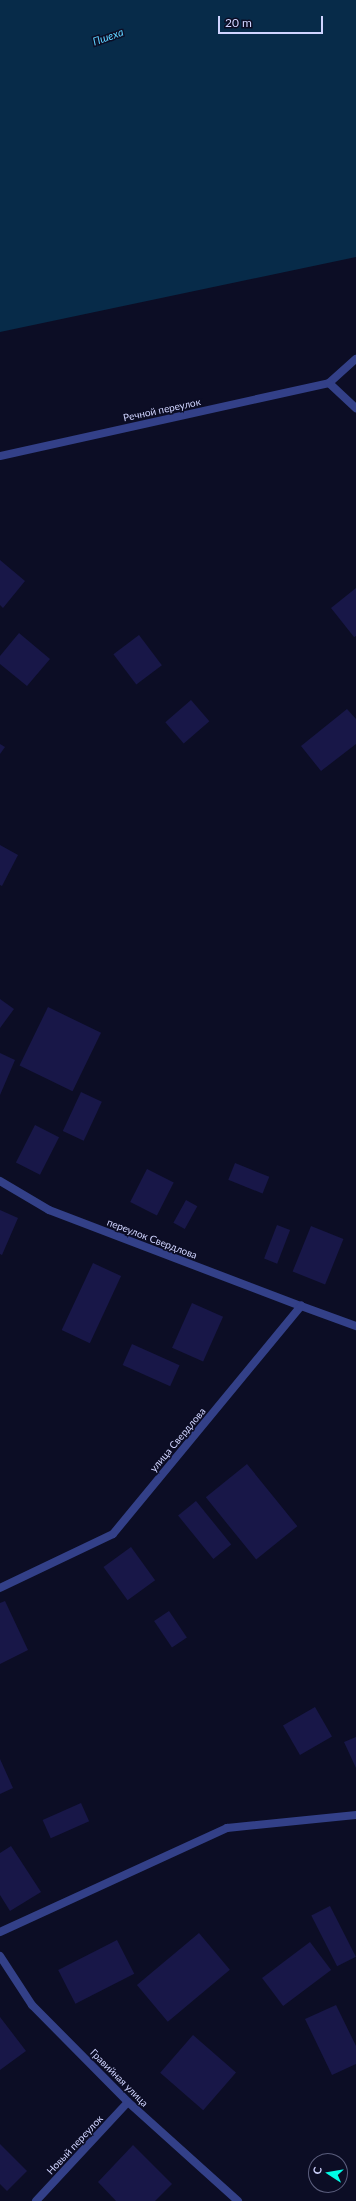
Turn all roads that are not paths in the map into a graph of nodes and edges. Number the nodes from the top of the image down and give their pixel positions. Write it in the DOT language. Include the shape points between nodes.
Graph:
graph roads {
  1 [pos="356,359"];
  2 [pos="329,383"];
  3 [pos="356,408"];
  4 [pos="0,456"];
  5 [pos="0,1181"];
  6 [pos="301,1306"];
  7 [pos="356,1326"];
  8 [pos="0,1588"];
  9 [pos="356,1815"];
  10 [pos="0,1932"];
  11 [pos="0,1956"];
  12 [pos="128,2102"];
  13 [pos="36,2201"];
  14 [pos="238,2201"];
  1 -- 2 [label="street"];
  2 -- 3 [label="street"];
  2 -- 4 [label="street, Речной переулок"];
  5 -- 6 [label="street, переулок Свердлова" via="49,1210"];
  6 -- 7 [label="street"];
  6 -- 8 [label="street, улица Свердлова" via="113,1534"];
  9 -- 10 [label="street" via="227,1828"];
  11 -- 12 [label="street, Гравийная улица" via="32,2005"];
  12 -- 13 [label="street, Новый переулок"];
  12 -- 14 [label="street, Гравийная улица"];
}
